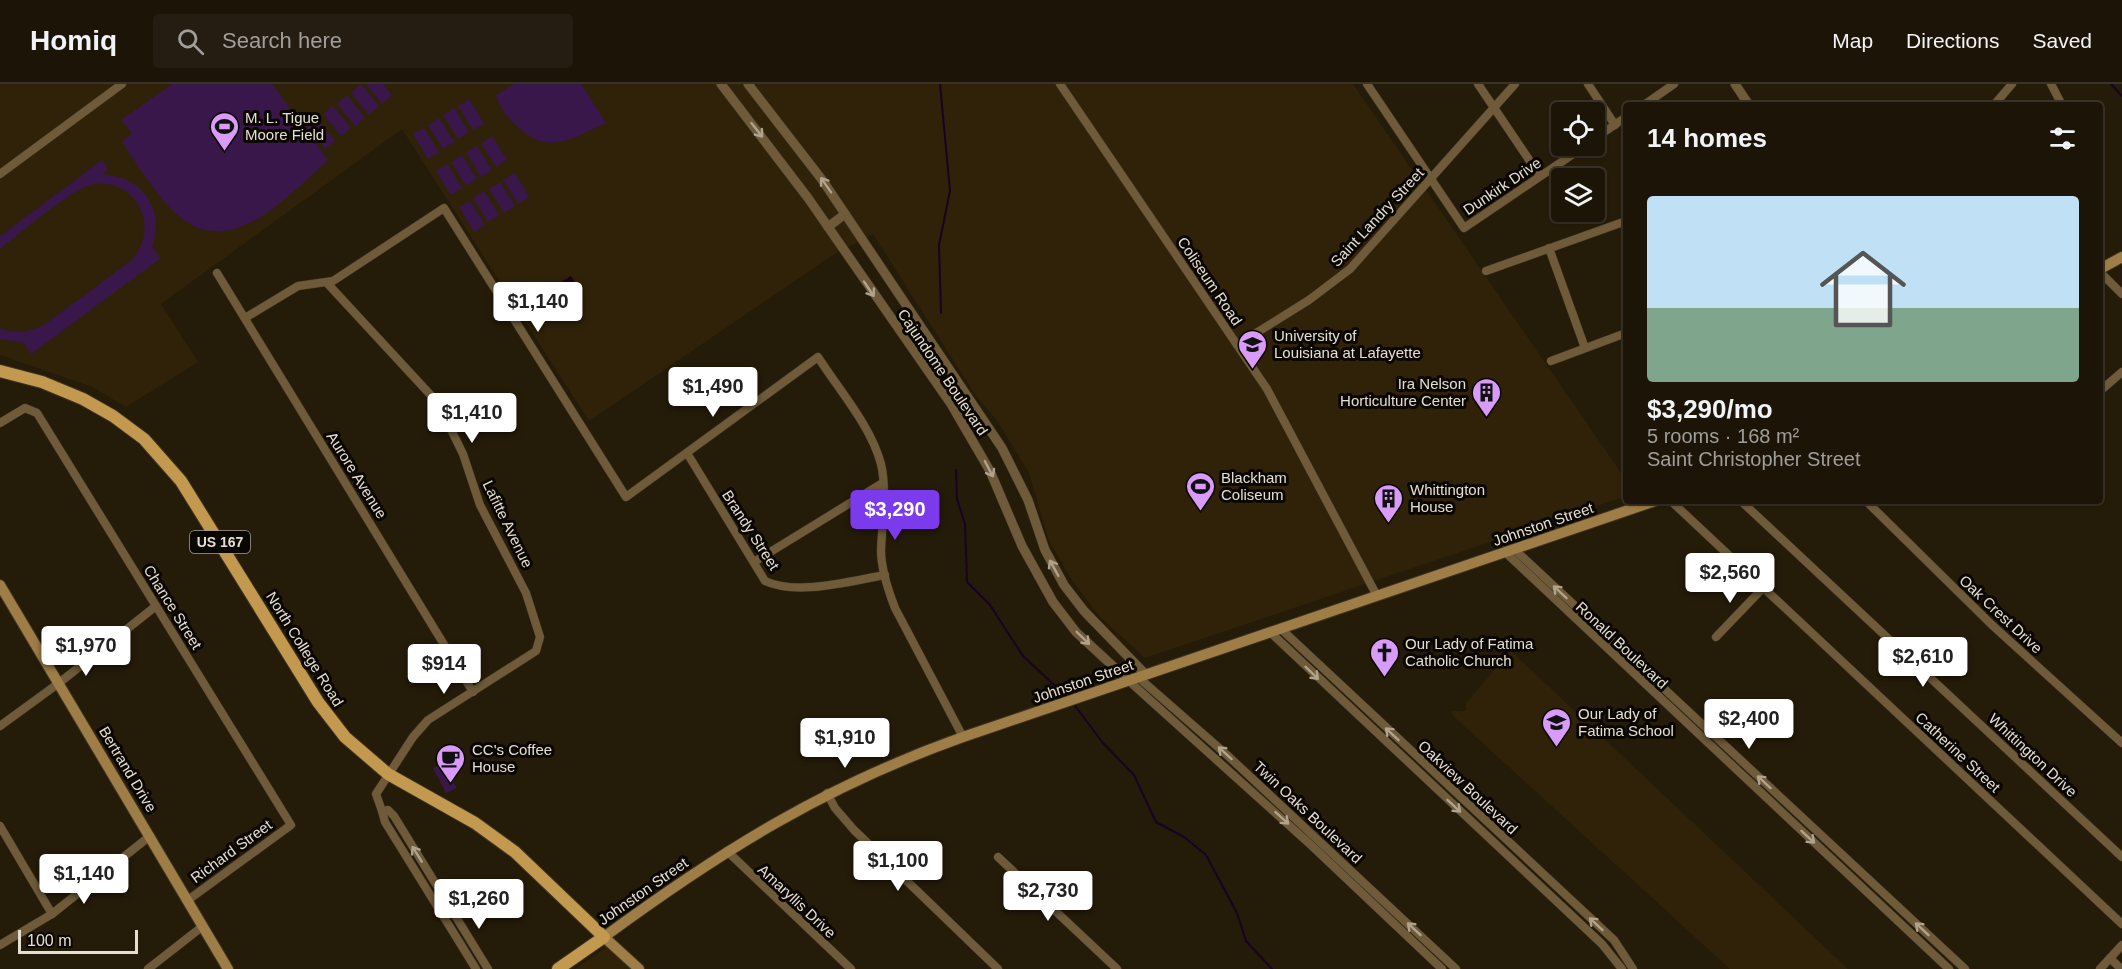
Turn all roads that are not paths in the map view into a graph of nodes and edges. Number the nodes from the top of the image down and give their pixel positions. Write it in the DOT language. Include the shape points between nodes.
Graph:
graph roads {
  1 [pos="122,84"];
  2 [pos="721,84"];
  3 [pos="748,84"];
  4 [pos="1060,84"];
  5 [pos="1367,84"];
  6 [pos="1478,84"];
  7 [pos="1515,84"];
  8 [pos="1587,84"];
  9 [pos="1674,84"];
  10 [pos="1735,84"];
  11 [pos="2012,84"];
  12 [pos="2051,84"];
  13 [pos="1648,102"];
  14 [pos="1747,102"];
  15 [pos="1997,102"];
  16 [pos="2060,102"];
  17 [pos="1494,108"];
  18 [pos="1623,119"];
  19 [pos="1615,125"];
  20 [pos="1605,132"];
  21 [pos="1570,156"];
  22 [pos="0,174"];
  23 [pos="1540,176"];
  24 [pos="1431,179"];
  25 [pos="845,214"];
  26 [pos="1623,222"];
  27 [pos="828,227"];
  28 [pos="1550,248"];
  29 [pos="2122,256"];
  30 [pos="2103,269"];
  31 [pos="1486,271"];
  32 [pos="217,273"];
  33 [pos="2103,274"];
  34 [pos="327,284"];
  35 [pos="2122,294"];
  36 [pos="245,318"];
  37 [pos="1623,334"];
  38 [pos="1237,345"];
  39 [pos="1585,348"];
  40 [pos="1551,361"];
  41 [pos="0,371"];
  42 [pos="2122,372"];
  43 [pos="2103,388"];
  44 [pos="979,414"];
  45 [pos="0,423"];
  46 [pos="963,425"];
  47 [pos="687,453"];
  48 [pos="881,484"];
  49 [pos="1646,504"];
  50 [pos="1674,504"];
  51 [pos="1744,504"];
  52 [pos="1869,504"];
  53 [pos="1510,551"];
  54 [pos="754,562"];
  55 [pos="885,575"];
  56 [pos="0,585"];
  57 [pos="1763,588"];
  58 [pos="1377,596"];
  59 [pos="156,606"];
  60 [pos="1275,630"];
  61 [pos="1606,634"];
  62 [pos="1716,638"];
  63 [pos="1598,641"];
  64 [pos="1138,678"];
  65 [pos="59,683"];
  66 [pos="473,692"];
  67 [pos="1698,720"];
  68 [pos="0,726"];
  69 [pos="1691,728"];
  70 [pos="963,737"];
  71 [pos="2122,742"];
  72 [pos="388,774"];
  73 [pos="827,793"];
  74 [pos="1791,807"];
  75 [pos="382,811"];
  76 [pos="1784,815"];
  77 [pos="291,825"];
  78 [pos="0,826"];
  79 [pos="150,836"];
  80 [pos="727,851"];
  81 [pos="998,857"];
  82 [pos="2122,857"];
  83 [pos="430,874"];
  84 [pos="421,880"];
  85 [pos="1887,896"];
  86 [pos="188,900"];
  87 [pos="1880,904"];
  88 [pos="52,914"];
  89 [pos="2122,924"];
  90 [pos="203,926"];
  91 [pos="604,937"];
  92 [pos="0,945"];
  93 [pos="2122,945"];
  94 [pos="2110,958"];
  95 [pos="148,969"];
  96 [pos="228,969"];
  97 [pos="476,969"];
  98 [pos="488,969"];
  99 [pos="558,969"];
  100 [pos="639,969"];
  101 [pos="850,969"];
  102 [pos="998,969"];
  103 [pos="1117,969"];
  104 [pos="1442,969"];
  105 [pos="1456,969"];
  106 [pos="1622,969"];
  107 [pos="1633,969"];
  108 [pos="1949,969"];
  109 [pos="1965,969"];
  110 [pos="2100,969"];
  111 [pos="2121,969"];
  1 -- 22 [label="street"];
  2 -- 27 [label="street, Cajundome Boulevard, one-way"];
  25 -- 3 [label="street, Cajundome Boulevard, one-way"];
  4 -- 38 [label="street, Coliseum Road"];
  5 -- 24 [label="street"];
  6 -- 17 [label="street"];
  7 -- 17 [label="street, Saint Landry Street"];
  8 -- 19 [label="street"];
  9 -- 13 [label="street"];
  10 -- 14 [label="street"];
  11 -- 15 [label="street"];
  12 -- 16 [label="street"];
  17 -- 23 [label="street"];
  17 -- 24 [label="street, Saint Landry Street"];
  18 -- 19 [label="street"];
  19 -- 20 [label="street"];
  21 -- 23 [label="street, Dunkirk Drive"];
  23 -- 24 [label="street, Dunkirk Drive" via="1464,228"];
  24 -- 38 [label="street, Saint Landry Street" via="1350,269"];
  25 -- 27 [label="street"];
  25 -- 44 [label="street, Cajundome Boulevard"];
  26 -- 28 [label="street"];
  27 -- 46 [label="street, Cajundome Boulevard, one-way"];
  28 -- 31 [label="street"];
  28 -- 39 [label="street"];
  29 -- 30 [label="main road"];
  32 -- 36 [label="street, Aurore Avenue"];
  33 -- 35 [label="street"];
  34 -- 36 [label="street" via="298,286"];
  34 -- 47 [label="street" via="444,208 626,497"];
  34 -- 66 [label="street, Lafitte Avenue" via="438,403 463,454 480,504 526,593 540,644 536,651"];
  36 -- 66 [label="street, Aurore Avenue"];
  37 -- 39 [label="street"];
  38 -- 58 [label="street, Coliseum Road" via="1284,417"];
  39 -- 40 [label="street"];
  41 -- 72 [label="main road, North College Road / US 167" via="42,382 83,399 127,426 158,453 196,503 329,716 358,750"];
  42 -- 43 [label="street"];
  44 -- 46 [label="street"];
  64 -- 44 [label="street, Cajundome Boulevard, one-way" via="1064,585 1045,550 1020,481"];
  45 -- 59 [label="street, Chance Street" via="20,410 29,408 38,413"];
  46 -- 64 [label="street, Cajundome Boulevard, one-way" via="990,471 1022,546 1053,602 1076,632"];
  47 -- 48 [label="street" via="818,357 872,442 880,462"];
  47 -- 54 [label="street, Brandy Street"];
  48 -- 54 [label="street"];
  48 -- 55 [label="street"];
  49 -- 53 [label="main road, Johnston Street"];
  50 -- 57 [label="street, Catherine Street"];
  51 -- 82 [label="street, Whittington Drive"];
  52 -- 71 [label="street, Oak Crest Drive" via="1992,625"];
  53 -- 58 [label="main road, Johnston Street"];
  61 -- 53 [label="street, Ronald Boulevard, one-way"];
  53 -- 63 [label="street, Ronald Boulevard"];
  54 -- 55 [label="street, Brandy Street" via="765,580 798,589"];
  55 -- 70 [label="street" via="895,608"];
  56 -- 65 [label="main road, Bertrand Drive"];
  57 -- 62 [label="street"];
  57 -- 89 [label="street, Catherine Street"];
  58 -- 60 [label="main road, Johnston Street"];
  59 -- 65 [label="street"];
  59 -- 77 [label="street, Chance Street"];
  60 -- 64 [label="main road, Johnston Street"];
  60 -- 106 [label="street, Oakview Boulevard, one-way" via="1602,944"];
  107 -- 60 [label="street, Oakview Boulevard, one-way" via="1614,940"];
  61 -- 63 [label="street"];
  61 -- 67 [label="street, Ronald Boulevard"];
  63 -- 69 [label="street, Ronald Boulevard"];
  64 -- 70 [label="main road, Johnston Street"];
  64 -- 104 [label="street, Twin Oaks Boulevard, one-way"];
  105 -- 64 [label="street, Twin Oaks Boulevard, one-way" via="1236,763"];
  65 -- 68 [label="street"];
  65 -- 79 [label="main road, Bertrand Drive"];
  66 -- 72 [label="street" via="422,725"];
  67 -- 69 [label="street"];
  74 -- 67 [label="street, Ronald Boulevard, one-way"];
  69 -- 76 [label="street, Ronald Boulevard"];
  70 -- 73 [label="main road, Johnston Street"];
  72 -- 75 [label="street" via="376,794"];
  72 -- 91 [label="main road, North College Road / US 167" via="494,836"];
  73 -- 80 [label="main road, Johnston Street"];
  73 -- 102 [label="street" via="854,830"];
  74 -- 76 [label="street"];
  74 -- 85 [label="street, Ronald Boulevard"];
  83 -- 75 [label="street, one-way" via="394,816 388,810"];
  75 -- 84 [label="street"];
  76 -- 87 [label="street, Ronald Boulevard, one-way"];
  77 -- 86 [label="street, Richard Street"];
  78 -- 88 [label="street"];
  79 -- 86 [label="main road, Bertrand Drive"];
  79 -- 88 [label="street"];
  80 -- 91 [label="main road, Johnston Street"];
  80 -- 101 [label="street, Amaryllis Drive"];
  81 -- 103 [label="street"];
  83 -- 84 [label="street"];
  83 -- 98 [label="street"];
  84 -- 97 [label="street"];
  85 -- 87 [label="street"];
  109 -- 85 [label="street, Ronald Boulevard, one-way"];
  86 -- 90 [label="main road, Bertrand Drive"];
  87 -- 108 [label="street, Ronald Boulevard"];
  88 -- 92 [label="street"];
  90 -- 95 [label="street"];
  90 -- 96 [label="main road, Bertrand Drive"];
  91 -- 99 [label="main road, Johnston Street"];
  91 -- 100 [label="main road"];
  93 -- 94 [label="street"];
  94 -- 110 [label="street"];
  94 -- 111 [label="street"];
}
